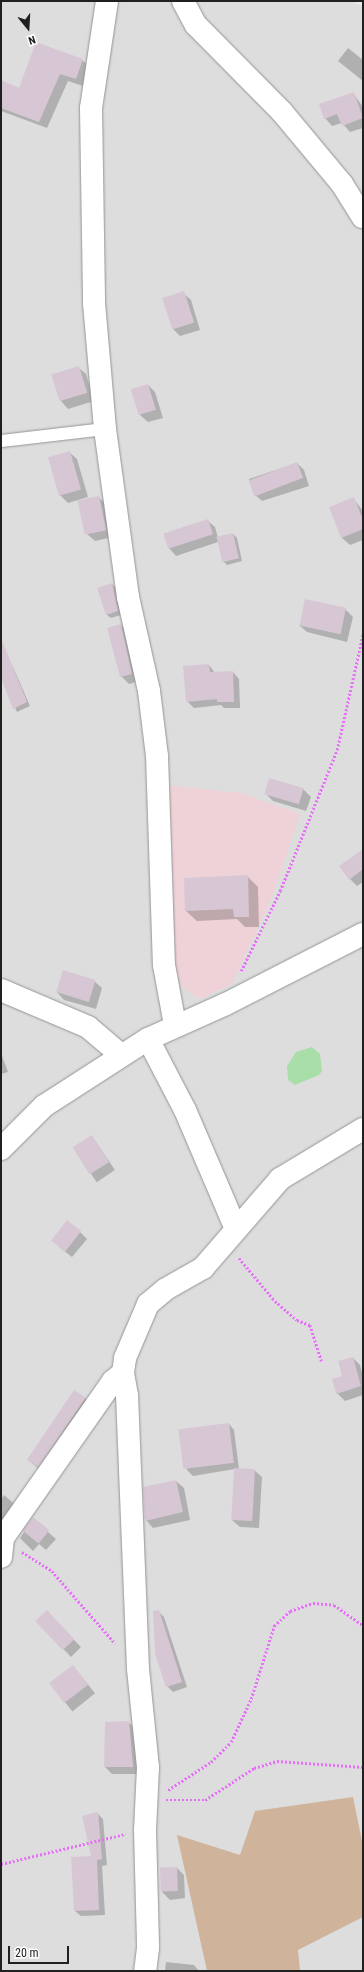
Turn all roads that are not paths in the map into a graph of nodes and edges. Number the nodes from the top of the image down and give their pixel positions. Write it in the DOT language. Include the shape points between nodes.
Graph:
graph roads {
  1 [pos="107,1"];
  2 [pos="183,1"];
  3 [pos="363,217"];
  4 [pos="106,429"];
  5 [pos="1,441"];
  6 [pos="363,934"];
  7 [pos="1,990"];
  8 [pos="175,1025"];
  9 [pos="148,1039"];
  10 [pos="121,1055"];
  11 [pos="363,1129"];
  12 [pos="1,1149"];
  13 [pos="231,1236"];
  14 [pos="123,1373"];
  15 [pos="2,1548"];
  16 [pos="145,1971"];
  1 -- 4 [label="street" via="91,108 94,303"];
  2 -- 3 [label="street" via="196,25 282,112 342,184"];
  4 -- 5 [label="lane"];
  4 -- 8 [label="street" via="128,598 152,713 157,756 164,965"];
  6 -- 8 [label="street" via="226,1004"];
  7 -- 10 [label="street" via="88,1027"];
  8 -- 9 [label="street"];
  9 -- 10 [label="street"];
  9 -- 13 [label="street" via="184,1110"];
  10 -- 12 [label="street" via="44,1106"];
  11 -- 13 [label="street" via="280,1179"];
  13 -- 14 [label="street" via="202,1268 166,1289 148,1304 125,1358"];
  14 -- 15 [label="street" via="113,1381"];
  14 -- 16 [label="street" via="127,1395 138,1669 148,1767 145,1830 148,1948"];
}
